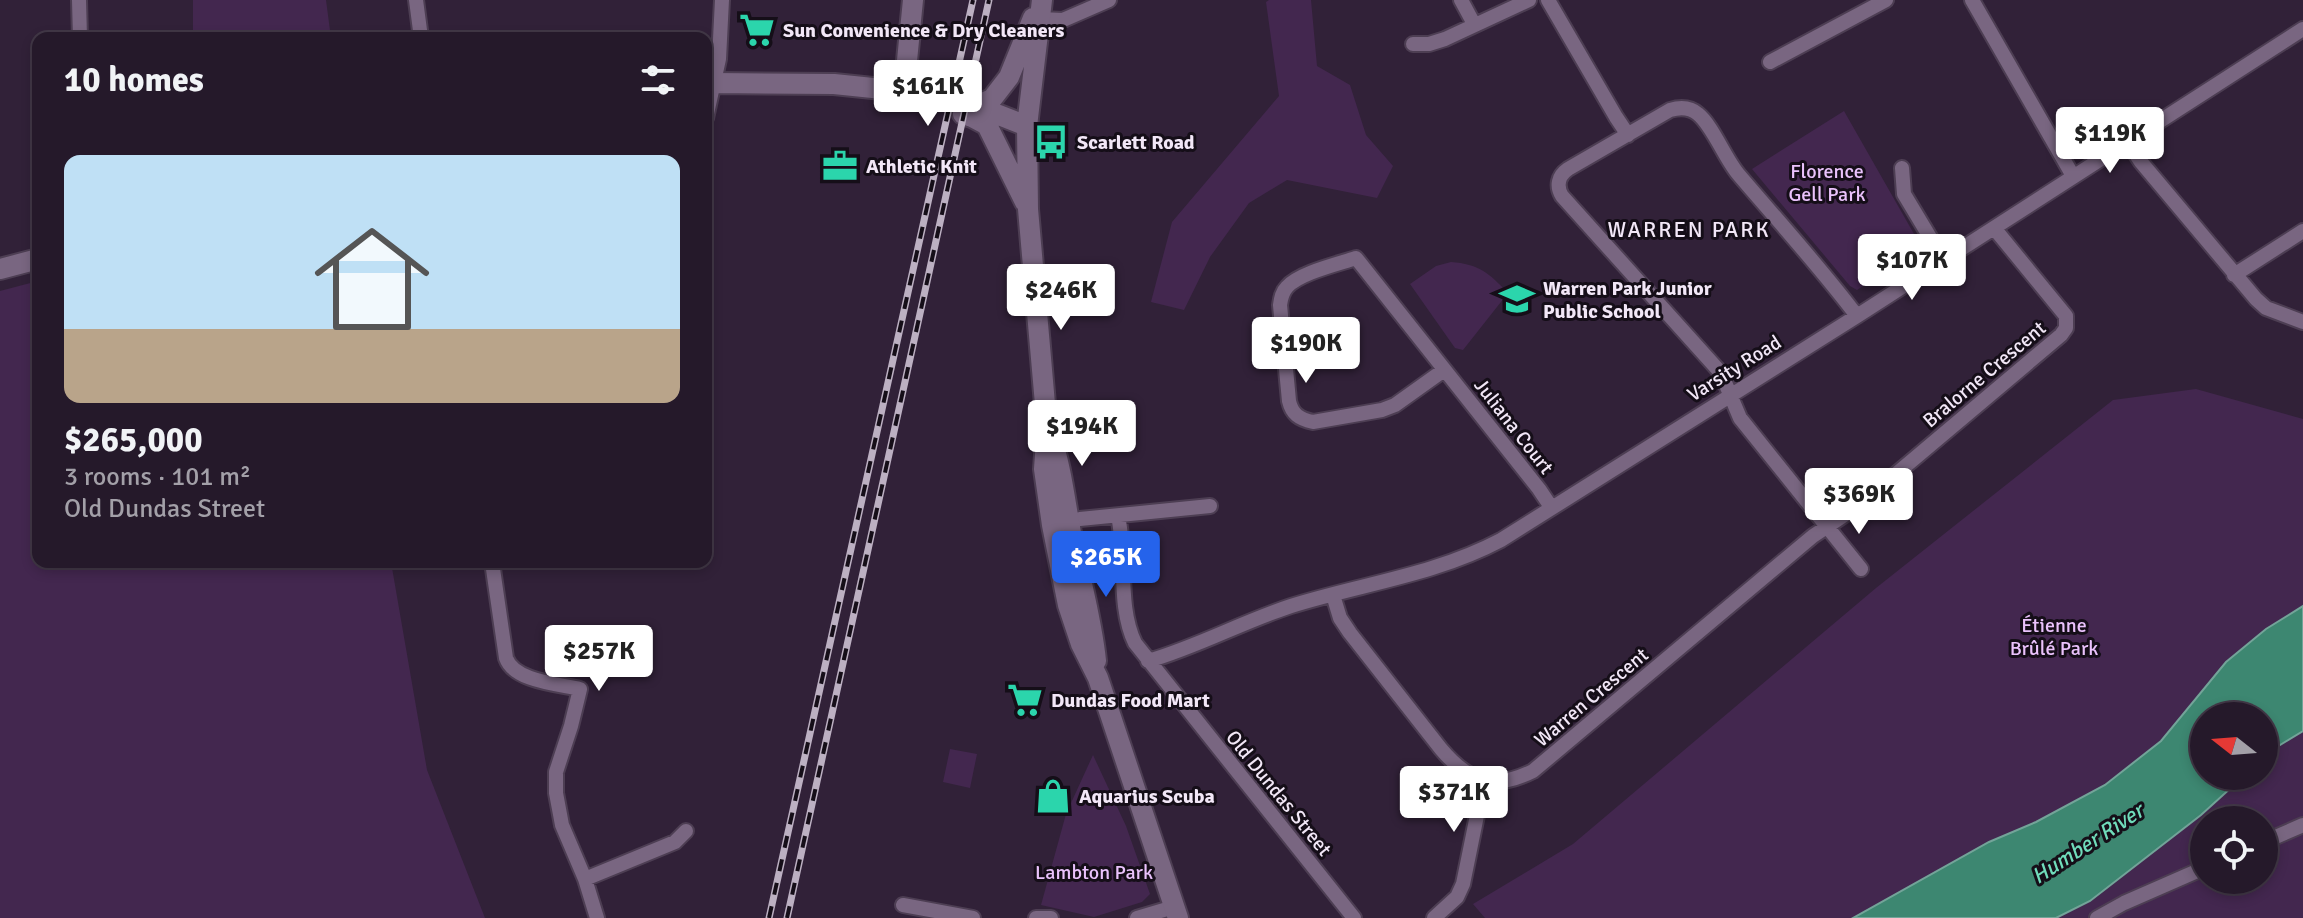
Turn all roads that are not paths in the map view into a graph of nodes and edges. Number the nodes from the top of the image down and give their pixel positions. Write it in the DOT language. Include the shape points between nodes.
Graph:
graph roads {
  1 [pos="79,0"];
  2 [pos="416,0"];
  3 [pos="722,0"];
  4 [pos="913,0"];
  5 [pos="1109,0"];
  6 [pos="1461,0"];
  7 [pos="1529,0"];
  8 [pos="1548,0"];
  9 [pos="1886,0"];
  10 [pos="1972,0"];
  11 [pos="1041,6"];
  12 [pos="1474,24"];
  13 [pos="2303,29"];
  14 [pos="80,32"];
  15 [pos="420,32"];
  16 [pos="1413,44"];
  17 [pos="1770,62"];
  18 [pos="712,78"];
  19 [pos="712,84"];
  20 [pos="904,91"];
  21 [pos="976,106"];
  22 [pos="1027,126"];
  23 [pos="1628,135"];
  24 [pos="2127,141"];
  25 [pos="1902,168"];
  26 [pos="2073,176"];
  27 [pos="1028,209"];
  28 [pos="1994,228"];
  29 [pos="2303,231"];
  30 [pos="1943,259"];
  31 [pos="32,261"];
  32 [pos="0,269"];
  33 [pos="2234,275"];
  34 [pos="1857,316"];
  35 [pos="2303,322"];
  36 [pos="1444,370"];
  37 [pos="1729,395"];
  38 [pos="1210,506"];
  39 [pos="1551,507"];
  40 [pos="1118,516"];
  41 [pos="1060,523"];
  42 [pos="1827,527"];
  43 [pos="493,568"];
  44 [pos="1861,569"];
  45 [pos="1333,595"];
  46 [pos="1148,661"];
  47 [pos="1484,781"];
  48 [pos="2303,825"];
  49 [pos="686,831"];
  50 [pos="2278,836"];
  51 [pos="2190,874"];
  52 [pos="585,879"];
  53 [pos="903,905"];
  54 [pos="1176,912"];
  55 [pos="597,918"];
  56 [pos="973,918"];
  57 [pos="1036,918"];
  58 [pos="1051,918"];
  59 [pos="1137,918"];
  60 [pos="1354,918"];
  61 [pos="1434,918"];
  62 [pos="2097,918"];
  1 -- 14 [label="street"];
  2 -- 15 [label="street"];
  3 -- 18 [label="street" via="719,59"];
  4 -- 20 [label="main road"];
  5 -- 11 [label="street" via="1063,20"];
  6 -- 12 [label="street"];
  7 -- 12 [label="street"];
  8 -- 23 [label="street"];
  9 -- 17 [label="street"];
  10 -- 26 [label="street"];
  11 -- 21 [label="main road" via="1009,77 992,99"];
  11 -- 22 [label="main road"];
  12 -- 16 [label="street" via="1445,39"];
  13 -- 24 [label="street, Varsity Road"];
  19 -- 20 [label="main road" via="834,84"];
  20 -- 21 [label="main road"];
  20 -- 27 [label="main road" via="987,125"];
  21 -- 22 [label="main road"];
  22 -- 27 [label="main road"];
  23 -- 34 [label="street" via="1673,108 1697,113 1737,174"];
  23 -- 37 [label="street" via="1565,171 1558,183 1560,193 1721,373"];
  24 -- 26 [label="street, Varsity Road"];
  24 -- 33 [label="street"];
  25 -- 30 [label="street" via="1904,194"];
  26 -- 28 [label="street, Varsity Road"];
  27 -- 41 [label="main road" via="1047,427 1058,457"];
  28 -- 30 [label="street, Varsity Road"];
  28 -- 42 [label="street, Bralorne Crescent" via="2066,316 2066,328"];
  29 -- 33 [label="street"];
  30 -- 34 [label="street, Varsity Road"];
  31 -- 32 [label="main road"];
  33 -- 35 [label="street" via="2266,308"];
  34 -- 37 [label="street, Varsity Road"];
  36 -- 36 [label="street, Juliana Court" via="1382,410 1313,422 1297,417 1289,401 1281,296 1297,279 1356,258"];
  36 -- 39 [label="street, Juliana Court"];
  37 -- 39 [label="street, Varsity Road"];
  37 -- 42 [label="street" via="1740,418"];
  38 -- 40 [label="street"];
  39 -- 45 [label="street, Varsity Road" via="1481,551 1428,571"];
  40 -- 41 [label="street"];
  40 -- 46 [label="street, Old Dundas Street" via="1130,633"];
  41 -- 54 [label="main road" via="1093,636 1098,678"];
  42 -- 44 [label="street"];
  42 -- 47 [label="street, Warren Crescent" via="1533,771 1510,781"];
  43 -- 52 [label="street" via="509,667 520,675 580,689 556,772 556,793 562,825"];
  45 -- 46 [label="street, Varsity Road"];
  45 -- 47 [label="street" via="1345,626 1441,749 1463,771"];
  46 -- 60 [label="street, Old Dundas Street"];
  47 -- 61 [label="street" via="1463,884"];
  48 -- 50 [label="street"];
  49 -- 52 [label="street" via="675,842"];
  51 -- 62 [label="street"];
  52 -- 55 [label="street"];
  53 -- 56 [label="street"];
  54 -- 59 [label="street"];
  57 -- 58 [label="street"];
}
